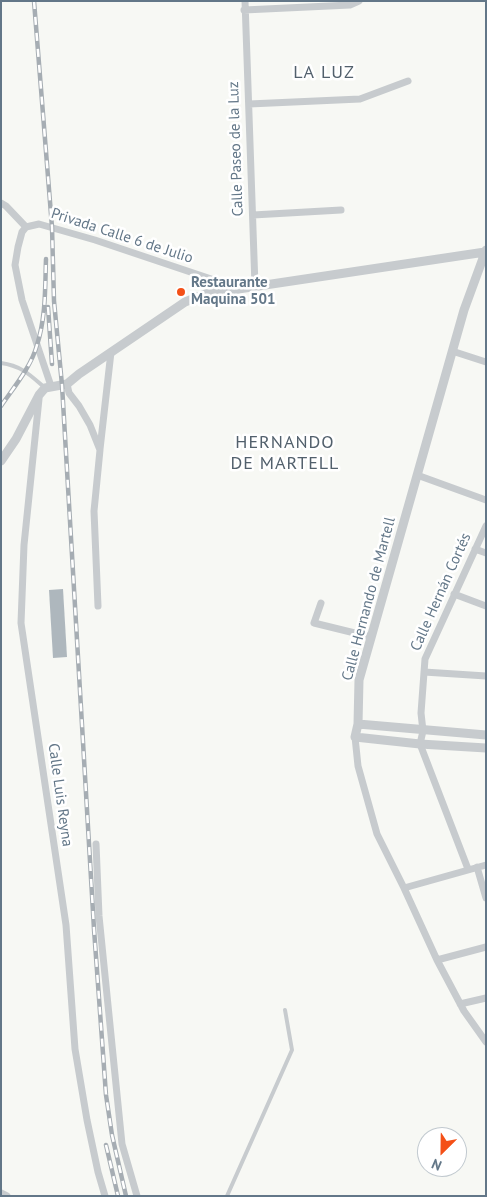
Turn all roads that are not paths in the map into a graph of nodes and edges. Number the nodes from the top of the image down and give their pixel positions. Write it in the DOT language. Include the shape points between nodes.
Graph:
graph roads {
  1 [pos="245,1"];
  2 [pos="359,1"];
  3 [pos="244,10"];
  4 [pos="408,81"];
  5 [pos="249,104"];
  6 [pos="1,204"];
  7 [pos="341,210"];
  8 [pos="252,215"];
  9 [pos="26,227"];
  10 [pos="485,251"];
  11 [pos="255,286"];
  12 [pos="238,288"];
  13 [pos="452,351"];
  14 [pos="111,352"];
  15 [pos="486,362"];
  16 [pos="1,363"];
  17 [pos="67,384"];
  18 [pos="45,390"];
  19 [pos="100,450"];
  20 [pos="1,460"];
  21 [pos="417,475"];
  22 [pos="486,500"];
  23 [pos="486,526"];
  24 [pos="475,549"];
  25 [pos="486,553"];
  26 [pos="454,594"];
  27 [pos="321,603"];
  28 [pos="98,606"];
  29 [pos="486,606"];
  30 [pos="371,637"];
  31 [pos="424,672"];
  32 [pos="486,676"];
  33 [pos="358,724"];
  34 [pos="422,731"];
  35 [pos="486,736"];
  36 [pos="355,737"];
  37 [pos="420,744"];
  38 [pos="486,748"];
  39 [pos="96,844"];
  40 [pos="486,865"];
  41 [pos="477,867"];
  42 [pos="468,869"];
  43 [pos="404,888"];
  44 [pos="486,898"];
  45 [pos="486,947"];
  46 [pos="437,960"];
  47 [pos="486,998"];
  48 [pos="460,1004"];
  49 [pos="285,1010"];
  50 [pos="486,1042"];
  51 [pos="1,1193"];
  52 [pos="7,1196"];
  53 [pos="105,1196"];
  54 [pos="137,1196"];
  55 [pos="227,1196"];
  1 -- 3 [label="street, Calle Paseo de la Luz"];
  2 -- 3 [label="street" via="350,5"];
  3 -- 5 [label="street, Calle Paseo de la Luz"];
  4 -- 5 [label="street" via="360,99"];
  5 -- 8 [label="street, Calle Paseo de la Luz"];
  6 -- 9 [label="street"];
  7 -- 8 [label="street"];
  8 -- 11 [label="street, Calle Paseo de la Luz"];
  9 -- 12 [label="street, Privada Calle 6 de Julio" via="39,224 95,240"];
  9 -- 18 [label="street, Calle Luis Reyna" via="15,265"];
  10 -- 11 [label="street"];
  10 -- 13 [label="street, Calle Hernando de Martell"];
  11 -- 12 [label="street"];
  12 -- 14 [label="street" via="205,294 185,302"];
  13 -- 15 [label="street"];
  13 -- 21 [label="street, Calle Hernando de Martell"];
  14 -- 17 [label="street"];
  14 -- 19 [label="street"];
  16 -- 18 [label="lane" via="25,370"];
  17 -- 18 [label="street"];
  17 -- 19 [label="street"];
  18 -- 20 [label="street"];
  18 -- 53 [label="street, Calle Luis Reyna" via="24,546 21,623 66,925 75,1048 87,1120"];
  19 -- 28 [label="street" via="94,511"];
  21 -- 22 [label="street"];
  21 -- 30 [label="street, Calle Hernando de Martell"];
  23 -- 24 [label="street, Calle Hernán Cortés"];
  24 -- 25 [label="street"];
  24 -- 26 [label="street, Calle Hernán Cortés"];
  26 -- 29 [label="street"];
  26 -- 31 [label="street, Calle Hernán Cortés" via="425,659"];
  27 -- 30 [label="street" via="314,623"];
  30 -- 33 [label="street, Calle Hernando de Martell" via="359,680"];
  31 -- 32 [label="street"];
  31 -- 34 [label="street, Calle Hernán Cortés"];
  33 -- 34 [label="street"];
  33 -- 36 [label="street, Calle Hernando de Martell"];
  34 -- 35 [label="street"];
  34 -- 37 [label="street, Calle Hernán Cortés"];
  36 -- 37 [label="street"];
  36 -- 43 [label="street, Calle Hernando de Martell" via="358,766 377,834"];
  37 -- 38 [label="street"];
  37 -- 42 [label="street, Calle Hernán Cortés"];
  39 -- 54 [label="street" via="99,916 122,1144"];
  40 -- 41 [label="street"];
  41 -- 42 [label="street"];
  41 -- 44 [label="street"];
  42 -- 43 [label="street"];
  43 -- 46 [label="street, Calle Hernando de Martell"];
  45 -- 46 [label="street"];
  46 -- 48 [label="street, Calle Hernando de Martell"];
  47 -- 48 [label="street"];
  48 -- 50 [label="street, Calle Hernando de Martell"];
  49 -- 55 [label="lane" via="292,1050"];
  51 -- 52 [label="street"];
}
